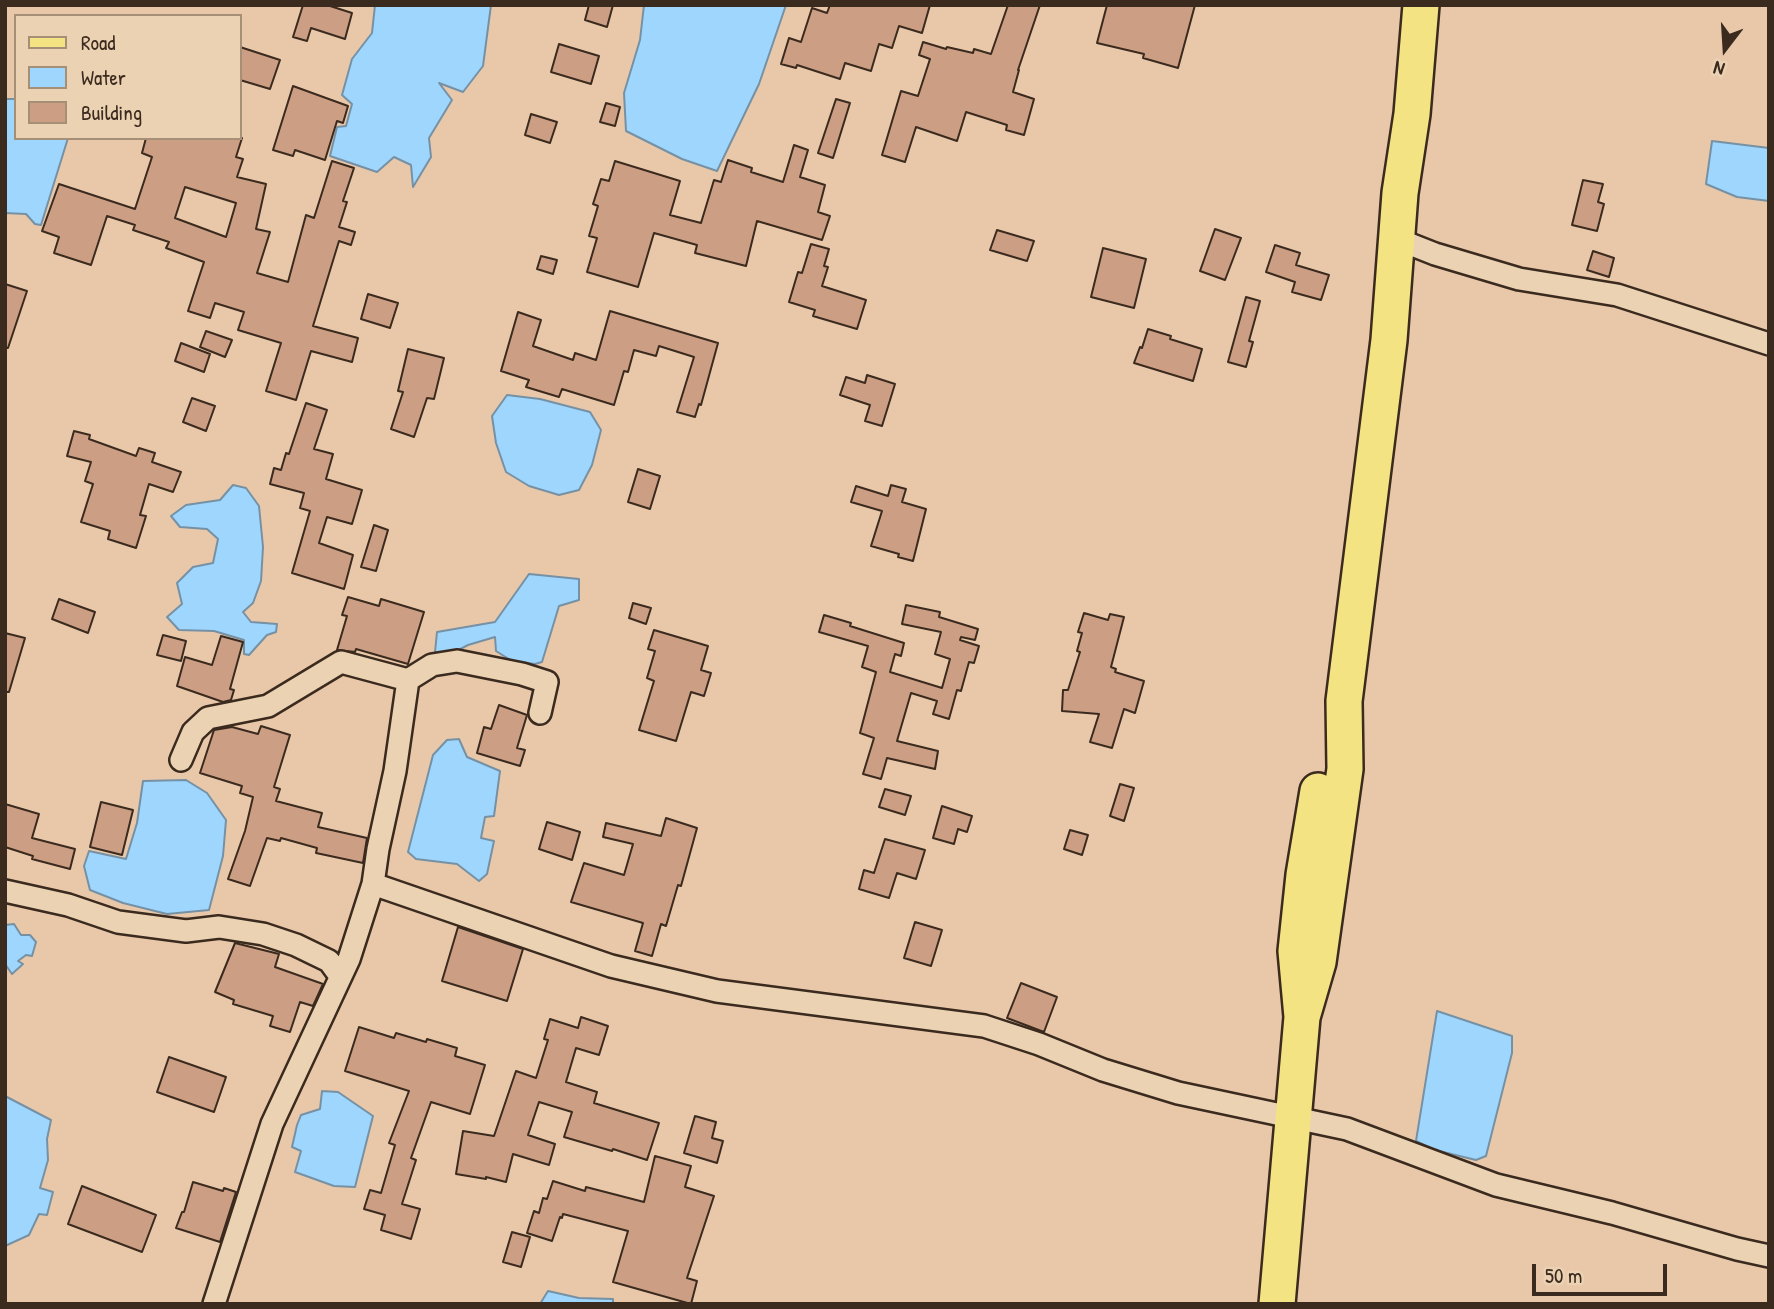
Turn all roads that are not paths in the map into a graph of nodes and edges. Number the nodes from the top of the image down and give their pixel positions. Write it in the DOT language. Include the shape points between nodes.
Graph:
graph roads {
  1 [pos="1397,5"];
  2 [pos="1421,5"];
  3 [pos="1400,193"];
  4 [pos="1396,239"];
  5 [pos="1769,344"];
  6 [pos="408,680"];
  7 [pos="540,713"];
  8 [pos="181,760"];
  9 [pos="373,884"];
  10 [pos="5,891"];
  11 [pos="340,976"];
  12 [pos="1293,1116"];
  13 [pos="1769,1256"];
  14 [pos="214,1304"];
  15 [pos="1277,1304"];
  1 -- 3 [label="main road" via="1389,106"];
  2 -- 3 [label="main road"];
  3 -- 4 [label="main road"];
  4 -- 5 [label="street" via="1519,279 1617,295"];
  4 -- 12 [label="main road" via="1389,340 1344,701 1345,769 1318,962 1302,1017"];
  6 -- 7 [label="street" via="432,665 457,661 522,674 547,682"];
  6 -- 8 [label="street" via="341,662 268,706 208,718 193,732"];
  6 -- 9 [label="street"];
  9 -- 11 [label="street"];
  9 -- 12 [label="street" via="611,966 717,990 984,1026 1178,1093"];
  10 -- 11 [label="street" via="118,922 263,934 330,961"];
  11 -- 14 [label="street" via="272,1124"];
  12 -- 13 [label="street" via="1347,1129 1496,1185"];
  12 -- 15 [label="main road"];
}
